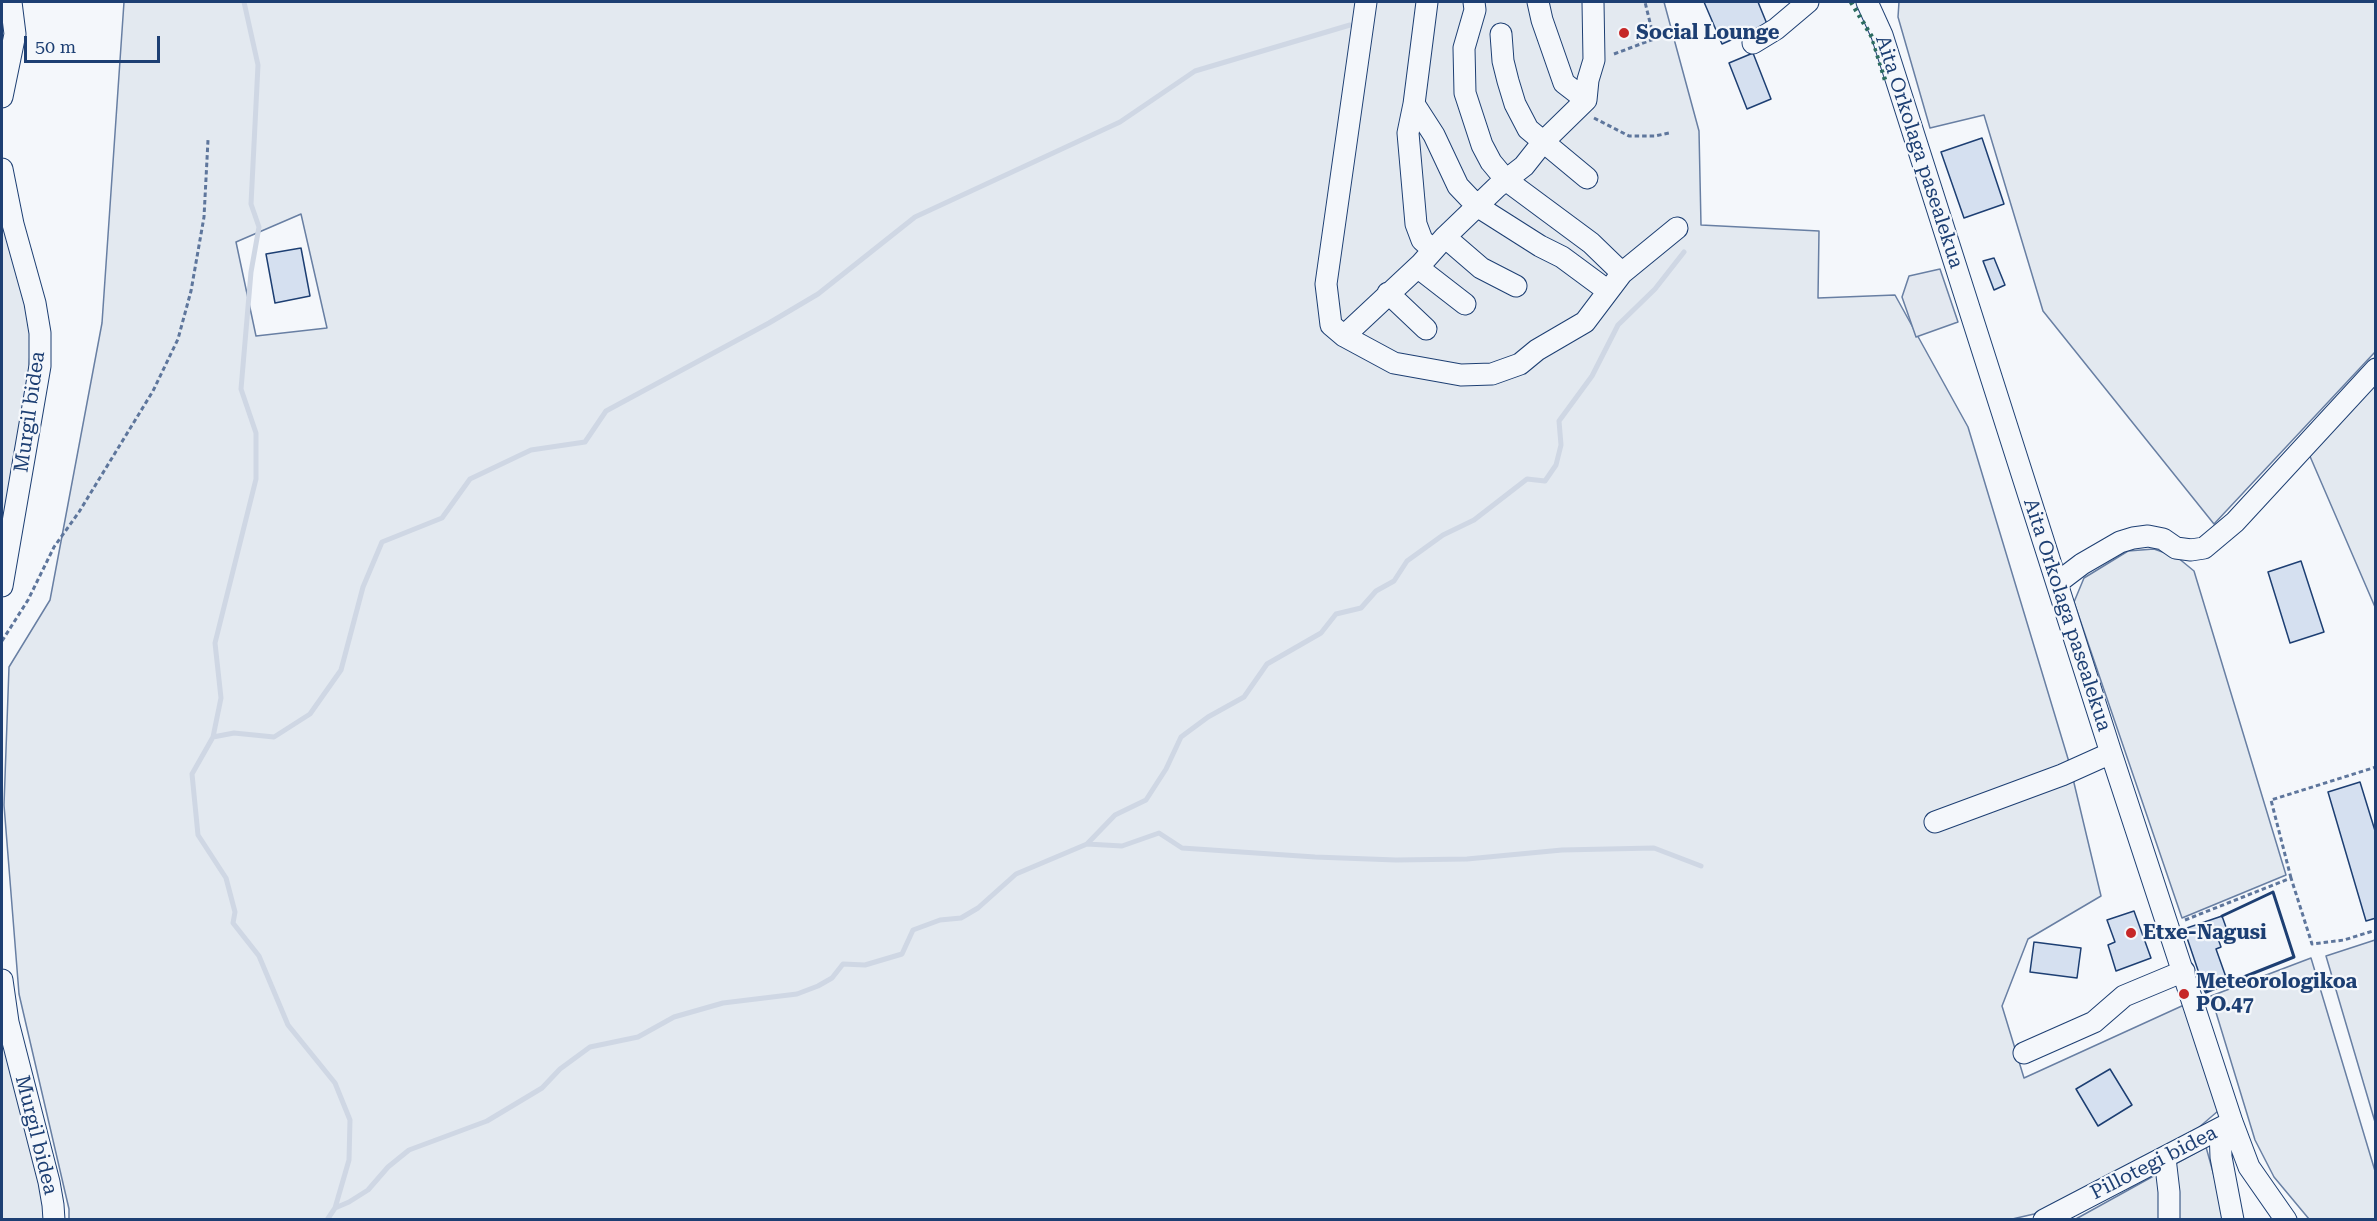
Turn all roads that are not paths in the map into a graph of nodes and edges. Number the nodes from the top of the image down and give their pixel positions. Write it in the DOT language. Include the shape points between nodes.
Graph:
graph roads {
  1 [pos="11,2"];
  2 [pos="1366,2"];
  3 [pos="1427,2"];
  4 [pos="1474,2"];
  5 [pos="1538,2"];
  6 [pos="1593,2"];
  7 [pos="1808,2"];
  8 [pos="1868,2"];
  9 [pos="1501,34"];
  10 [pos="1753,43"];
  11 [pos="2,97"];
  12 [pos="1582,103"];
  13 [pos="1414,104"];
  14 [pos="1543,142"];
  15 [pos="2,169"];
  16 [pos="1587,178"];
  17 [pos="1506,180"];
  18 [pos="1477,206"];
  19 [pos="1677,228"];
  20 [pos="1433,251"];
  21 [pos="1622,273"];
  22 [pos="1516,286"];
  23 [pos="1608,291"];
  24 [pos="1388,293"];
  25 [pos="1465,304"];
  26 [pos="1426,329"];
  27 [pos="1344,336"];
  28 [pos="2376,369"];
  29 [pos="2057,583"];
  30 [pos="2,586"];
  31 [pos="2111,753"];
  32 [pos="1935,822"];
  33 [pos="2184,972"];
  34 [pos="2,980"];
  35 [pos="2024,1053"];
  36 [pos="2226,1126"];
  37 [pos="2164,1158"];
  38 [pos="54,1220"];
  39 [pos="2044,1220"];
  40 [pos="2169,1220"];
  41 [pos="2233,1220"];
  42 [pos="2286,1220"];
  1 -- 11 [label="street" via="15,34"];
  2 -- 27 [label="street" via="1326,284 1331,325"];
  3 -- 13 [label="street"];
  4 -- 17 [label="street" via="1464,48 1465,93 1482,145"];
  5 -- 12 [label="street" via="1564,83"];
  6 -- 12 [label="street" via="1594,60"];
  7 -- 10 [label="street"];
  8 -- 29 [label="street, Aita Orkolaga pasealekua"];
  9 -- 14 [label="street" via="1503,61 1515,104 1528,129"];
  12 -- 14 [label="street"];
  13 -- 18 [label="street" via="1458,186"];
  13 -- 20 [label="street" via="1408,133 1416,224 1422,240"];
  14 -- 16 [label="street"];
  14 -- 17 [label="street" via="1524,166"];
  15 -- 30 [label="street, Murgil bidea" via="40,333 40,366"];
  17 -- 18 [label="street"];
  17 -- 21 [label="street" via="1592,243"];
  18 -- 20 [label="street"];
  18 -- 23 [label="street" via="1562,257"];
  19 -- 21 [label="street"];
  20 -- 22 [label="street"];
  20 -- 24 [label="street"];
  20 -- 25 [label="street" via="1425,273"];
  21 -- 23 [label="street"];
  23 -- 27 [label="street" via="1585,322 1520,364 1492,374 1461,375 1394,363"];
  24 -- 26 [label="street"];
  24 -- 27 [label="street"];
  28 -- 29 [label="street" via="2235,522 2204,548 2176,548 2163,539 2133,538 2082,564"];
  29 -- 31 [label="street, Aita Orkolaga pasealekua"];
  31 -- 32 [label="street"];
  31 -- 33 [label="street, Aita Orkolaga pasealekua"];
  33 -- 35 [label="street" via="2124,996 2094,1022"];
  33 -- 36 [label="street, Aita Orkolaga pasealekua"];
  34 -- 38 [label="street, Murgil bidea" via="8,1022 54,1205"];
  36 -- 37 [label="street, Pillotegi bidea"];
  36 -- 41 [label="street" via="2221,1157"];
  36 -- 42 [label="street, Aita Orkolaga pasealekua"];
  37 -- 39 [label="street, Pillotegi bidea"];
  37 -- 40 [label="street"];
}
